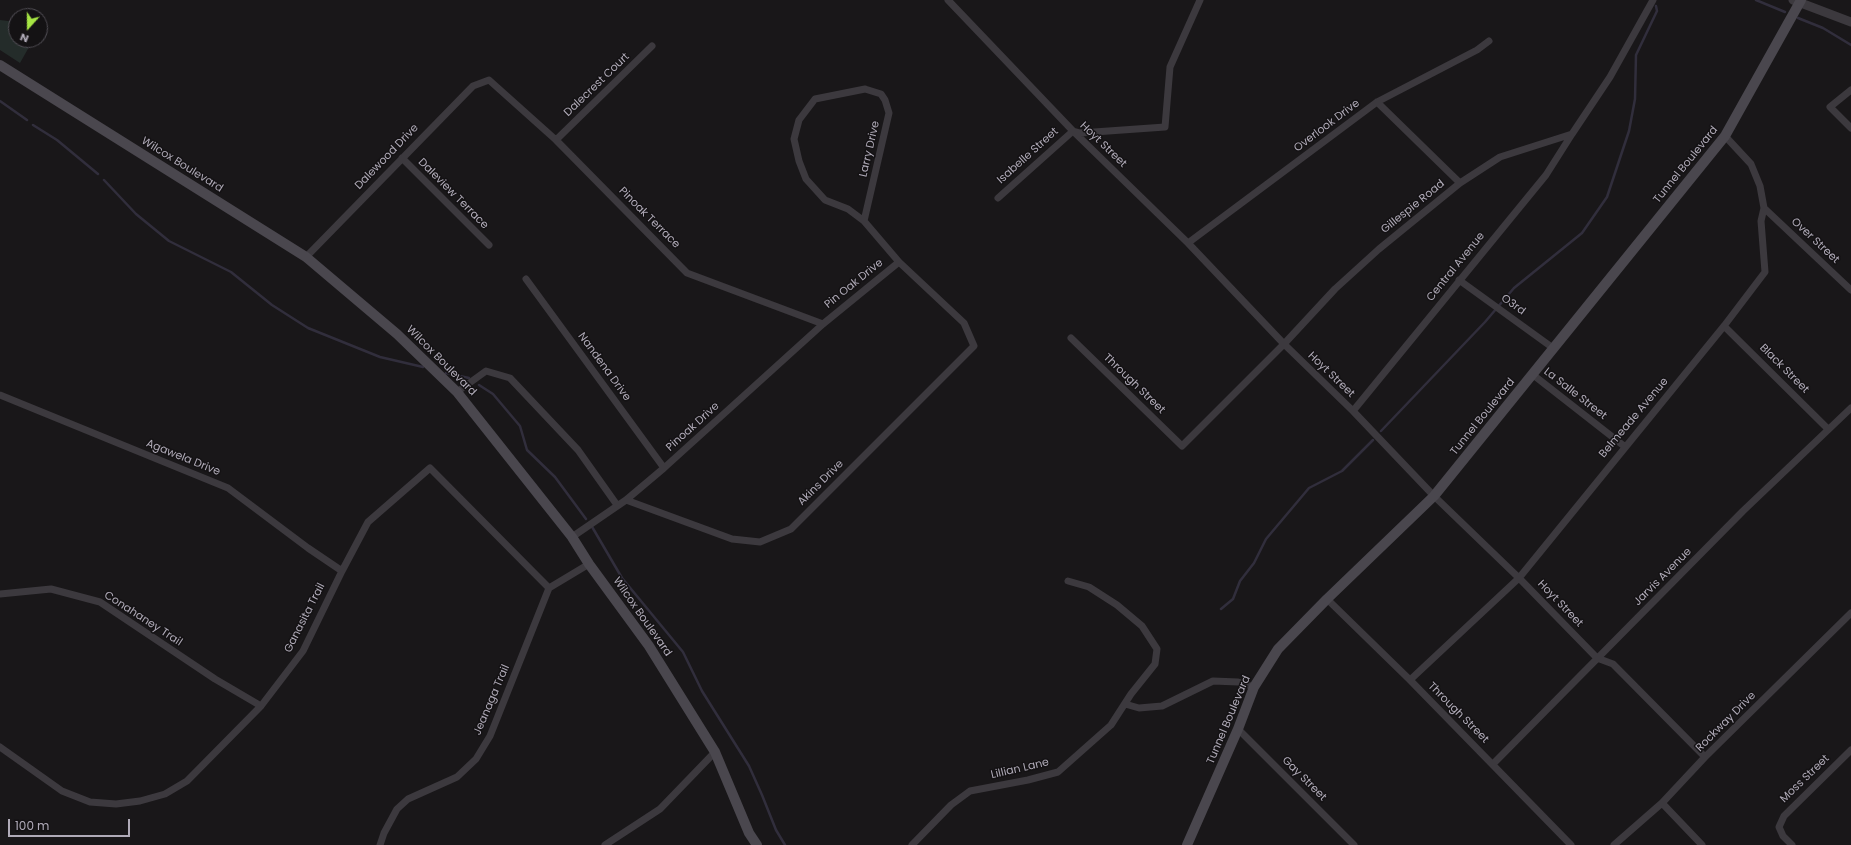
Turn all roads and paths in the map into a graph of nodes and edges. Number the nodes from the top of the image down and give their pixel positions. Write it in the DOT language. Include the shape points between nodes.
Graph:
graph roads {
  1 [pos="948,0"];
  2 [pos="1200,0"];
  3 [pos="1653,0"];
  4 [pos="1797,1"];
  5 [pos="1851,22"];
  6 [pos="1489,41"];
  7 [pos="652,46"];
  8 [pos="0,65"];
  9 [pos="489,80"];
  10 [pos="1851,90"];
  11 [pos="1378,102"];
  12 [pos="1851,128"];
  13 [pos="1073,131"];
  14 [pos="1572,134"];
  15 [pos="1725,136"];
  16 [pos="556,140"];
  17 [pos="402,158"];
  18 [pos="1460,183"];
  19 [pos="998,198"];
  20 [pos="1764,208"];
  21 [pos="864,222"];
  22 [pos="1188,243"];
  23 [pos="489,245"];
  24 [pos="306,257"];
  25 [pos="899,262"];
  26 [pos="526,279"];
  27 [pos="1459,280"];
  28 [pos="1851,290"];
  29 [pos="964,323"];
  30 [pos="823,324"];
  31 [pos="1724,326"];
  32 [pos="1071,338"];
  33 [pos="1284,344"];
  34 [pos="1553,348"];
  35 [pos="1532,374"];
  36 [pos="457,392"];
  37 [pos="0,395"];
  38 [pos="1851,408"];
  39 [pos="1353,411"];
  40 [pos="1828,429"];
  41 [pos="1182,446"];
  42 [pos="1624,446"];
  43 [pos="664,468"];
  44 [pos="1434,496"];
  45 [pos="626,500"];
  46 [pos="617,505"];
  47 [pos="572,537"];
  48 [pos="589,564"];
  49 [pos="342,570"];
  50 [pos="1519,578"];
  51 [pos="1068,581"];
  52 [pos="549,588"];
  53 [pos="0,594"];
  54 [pos="1327,599"];
  55 [pos="1851,613"];
  56 [pos="1597,658"];
  57 [pos="1410,680"];
  58 [pos="1254,687"];
  59 [pos="1124,704"];
  60 [pos="261,706"];
  61 [pos="1238,729"];
  62 [pos="0,747"];
  63 [pos="1851,750"];
  64 [pos="715,752"];
  65 [pos="1705,757"];
  66 [pos="1493,764"];
  67 [pos="1662,803"];
  68 [pos="380,845"];
  69 [pos="605,845"];
  70 [pos="757,845"];
  71 [pos="912,845"];
  72 [pos="1187,845"];
  73 [pos="1354,845"];
  74 [pos="1571,845"];
  75 [pos="1614,845"];
  76 [pos="1702,845"];
  77 [pos="1792,845"];
  1 -- 13 [label="street, Hoyt Street"];
  2 -- 13 [label="street" via="1170,67 1165,127 1080,133"];
  3 -- 14 [label="street" via="1610,77"];
  4 -- 5 [label="street"];
  4 -- 15 [label="main road, Tunnel Boulevard"];
  6 -- 11 [label="street, Overlook Drive" via="1477,50"];
  7 -- 16 [label="street, Dalecrest Court"];
  8 -- 24 [label="main road, Wilcox Boulevard"];
  9 -- 16 [label="street, Pinoak Terrace"];
  9 -- 17 [label="street, Dalewood Drive" via="473,86"];
  10 -- 12 [label="street" via="1830,108"];
  11 -- 18 [label="street"];
  11 -- 22 [label="street, Overlook Drive"];
  13 -- 19 [label="street, Isabelle Street"];
  13 -- 22 [label="street, Hoyt Street"];
  14 -- 18 [label="street, Gillespie Road" via="1500,157"];
  14 -- 27 [label="street, Central Avenue" via="1546,174"];
  15 -- 20 [label="street, Belmeade Avenue" via="1751,164 1760,186"];
  15 -- 34 [label="main road, Tunnel Boulevard"];
  16 -- 30 [label="street, Pinoak Terrace" via="687,273"];
  17 -- 23 [label="street, Daleview Terrace"];
  17 -- 24 [label="street, Dalewood Drive"];
  18 -- 33 [label="street, Gillespie Road" via="1346,279"];
  20 -- 28 [label="street, Over Street"];
  20 -- 31 [label="street, Belmeade Avenue" via="1761,221 1765,272"];
  21 -- 21 [label="street, Larry Drive" via="848,209 826,200 806,178 794,139 799,120 815,99 865,89 881,94 889,113"];
  21 -- 25 [label="street, Larry Drive"];
  22 -- 33 [label="street, Hoyt Street"];
  24 -- 36 [label="main road, Wilcox Boulevard" via="397,334"];
  25 -- 29 [label="street, Larry Drive"];
  25 -- 30 [label="street, Pin Oak Drive"];
  26 -- 43 [label="street, Nandena Drive"];
  27 -- 34 [label="street, O3rd"];
  27 -- 39 [label="street, Central Avenue"];
  29 -- 45 [label="street, Akins Drive" via="974,346 791,529 760,542 732,539"];
  30 -- 43 [label="street, Pinoak Drive"];
  31 -- 40 [label="street, Black Street"];
  31 -- 42 [label="street, Belmeade Avenue"];
  32 -- 41 [label="street, Through Street"];
  33 -- 39 [label="street, Hoyt Street"];
  33 -- 41 [label="street, Gillespie Road"];
  34 -- 35 [label="main road, Tunnel Boulevard"];
  35 -- 42 [label="street, La Salle Street"];
  35 -- 44 [label="main road, Tunnel Boulevard"];
  36 -- 46 [label="street" via="486,371 510,378 578,450"];
  36 -- 47 [label="main road, Wilcox Boulevard"];
  37 -- 49 [label="street, Agawela Drive" via="228,488"];
  38 -- 40 [label="street, Jarvis Avenue"];
  39 -- 44 [label="street, Hoyt Street"];
  40 -- 56 [label="street, Jarvis Avenue"];
  42 -- 50 [label="street, Belmeade Avenue"];
  43 -- 45 [label="street, Pinoak Drive"];
  44 -- 50 [label="street, Hoyt Street"];
  44 -- 54 [label="main road, Tunnel Boulevard"];
  45 -- 46 [label="street, Pinoak Drive"];
  46 -- 47 [label="street, Pinoak Drive"];
  47 -- 48 [label="main road, Wilcox Boulevard"];
  48 -- 52 [label="street"];
  48 -- 64 [label="main road, Wilcox Boulevard" via="649,646"];
  49 -- 52 [label="street, Ganasita Trail" via="368,522 430,468"];
  49 -- 60 [label="street, Ganasita Trail" via="303,651"];
  50 -- 56 [label="street, Hoyt Street"];
  50 -- 57 [label="street, Belmeade Avenue"];
  51 -- 59 [label="street, Lillian Lane" via="1089,588 1117,605 1142,626 1157,649 1155,664"];
  52 -- 68 [label="street, Jeanaga Trail" via="490,736 476,759 457,777 408,799 397,809"];
  53 -- 60 [label="street, Conahaney Trail" via="51,589 100,602 215,679"];
  54 -- 57 [label="street, Through Street"];
  54 -- 58 [label="main road, Tunnel Boulevard" via="1278,649"];
  55 -- 65 [label="street, Rockway Drive"];
  56 -- 65 [label="street, Hoyt Street" via="1613,664"];
  56 -- 66 [label="street, Jarvis Avenue"];
  57 -- 66 [label="street, Through Street"];
  58 -- 59 [label="street" via="1238,682 1213,681 1162,706 1139,708"];
  58 -- 61 [label="main road, Tunnel Boulevard"];
  59 -- 71 [label="street, Lillian Lane" via="1111,725 1058,772 970,792 951,805"];
  60 -- 62 [label="street, Ganasita Trail" via="187,781 165,794 140,802 90,802 62,791"];
  61 -- 72 [label="main road, Tunnel Boulevard"];
  61 -- 73 [label="street, Gay Street"];
  63 -- 77 [label="street, Moss Street" via="1784,816 1779,827 1783,836"];
  64 -- 69 [label="street" via="660,809"];
  64 -- 70 [label="main road, Wilcox Boulevard" via="749,833"];
  65 -- 67 [label="street, Rockway Drive"];
  66 -- 74 [label="street, Through Street"];
  67 -- 75 [label="street, Rockway Drive"];
  67 -- 76 [label="street"];
}
